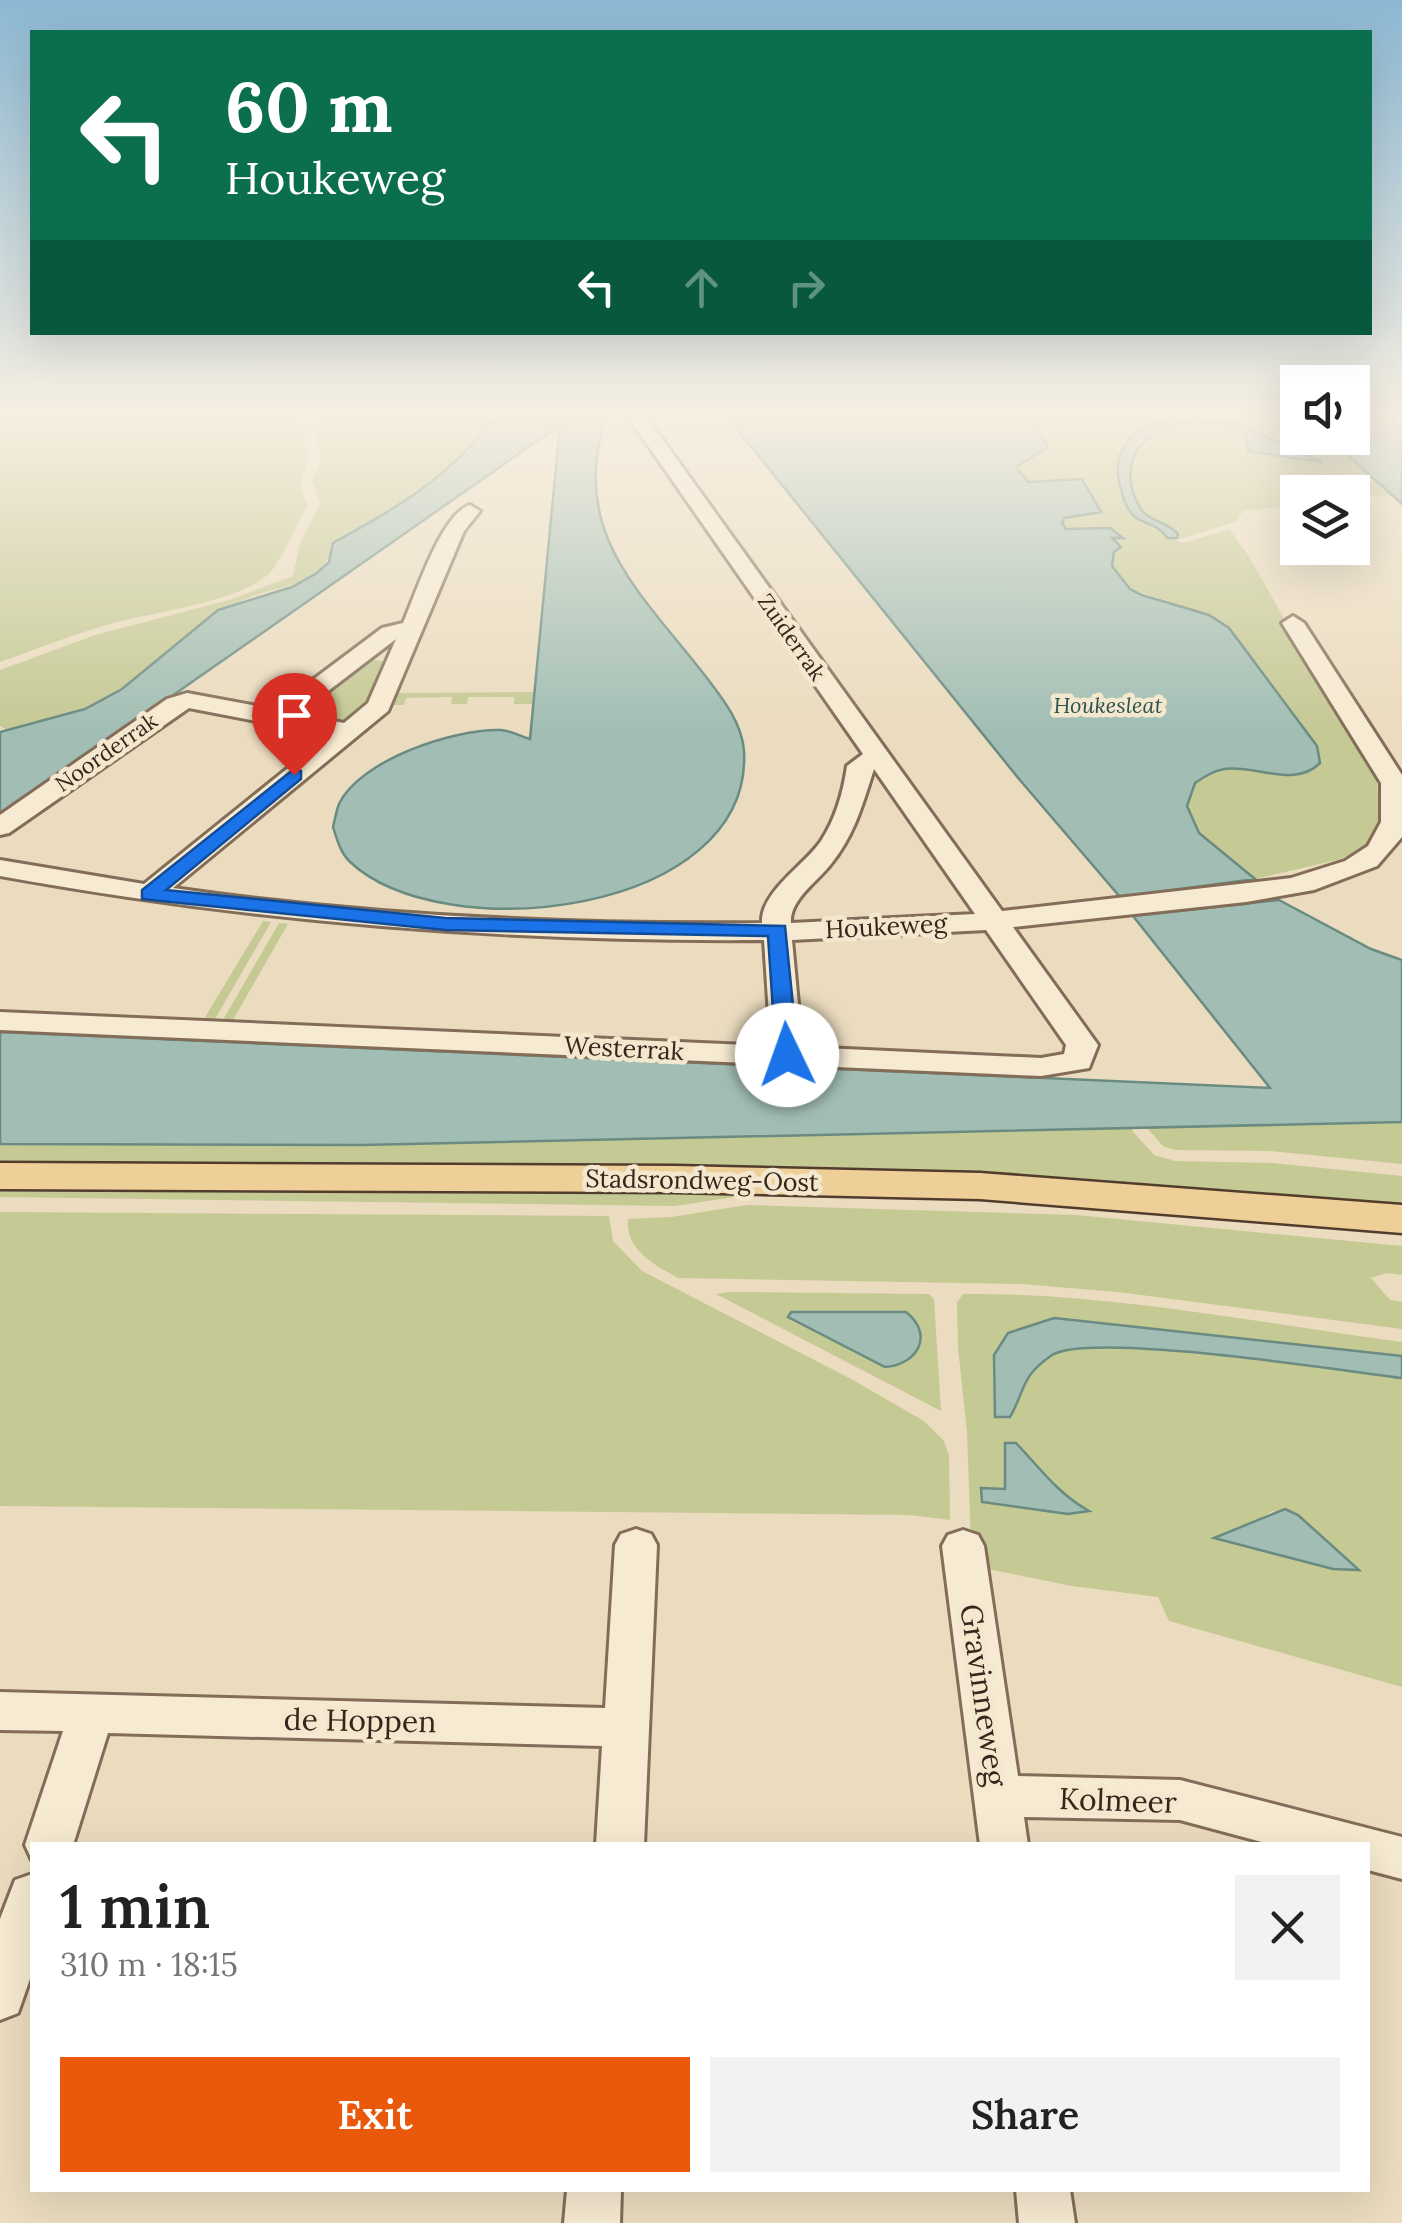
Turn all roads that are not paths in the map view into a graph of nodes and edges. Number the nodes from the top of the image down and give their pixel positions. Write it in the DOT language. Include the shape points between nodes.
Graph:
graph roads {
  1 [pos="461,522"];
  2 [pos="711,522"];
  3 [pos="1293,623"];
  4 [pos="412,628"];
  5 [pos="279,717"];
  6 [pos="349,731"];
  7 [pos="877,758"];
  8 [pos="0,827"];
  9 [pos="0,868"];
  10 [pos="148,894"];
  11 [pos="994,920"];
  12 [pos="778,930"];
  13 [pos="0,1020"];
  14 [pos="787,1055"];
  15 [pos="0,1176"];
  16 [pos="1402,1219"];
  17 [pos="636,1545"];
  18 [pos="963,1546"];
  19 [pos="0,1711"];
  20 [pos="92,1714"];
  21 [pos="629,1728"];
  22 [pos="998,1796"];
  23 [pos="50,1842"];
  24 [pos="620,1842"];
  25 [pos="1004,1842"];
  26 [pos="1341,1842"];
  27 [pos="1370,1850"];
  28 [pos="1402,1858"];
  29 [pos="30,1902"];
  30 [pos="0,1996"];
  31 [pos="594,2192"];
  32 [pos="1044,2192"];
  33 [pos="592,2223"];
  34 [pos="1047,2223"];
  1 -- 4 [label="street"];
  2 -- 7 [label="street, Zuiderrak"];
  3 -- 11 [label="street, Houkeweg" via="1400,798 1400,824 1385,848 1343,872 1299,884"];
  4 -- 5 [label="street" via="390,633"];
  4 -- 6 [label="street" via="379,706"];
  5 -- 6 [label="street, Noorderrak"];
  5 -- 8 [label="street, Noorderrak" via="203,701 176,704"];
  6 -- 10 [label="street"];
  7 -- 11 [label="street, Zuiderrak"];
  7 -- 12 [label="street" via="860,766 854,801 834,844 780,904"];
  9 -- 10 [label="street, Houkeweg"];
  10 -- 12 [label="street, Houkeweg" via="445,924"];
  11 -- 12 [label="street, Houkeweg"];
  11 -- 14 [label="street, Westerrak" via="1082,1044 1078,1061 1041,1067"];
  12 -- 14 [label="street"];
  13 -- 14 [label="street, Westerrak"];
  15 -- 16 [label="main road, Stadsrondweg-Oost" via="980,1186"];
  17 -- 21 [label="street"];
  18 -- 22 [label="street, Gravinneweg"];
  19 -- 20 [label="street, de Hoppen"];
  20 -- 21 [label="street, de Hoppen"];
  20 -- 23 [label="street"];
  21 -- 24 [label="street"];
  22 -- 25 [label="street, Gravinneweg"];
  22 -- 26 [label="street, Kolmeer" via="1180,1800"];
  27 -- 28 [label="street"];
  29 -- 30 [label="street"];
  31 -- 33 [label="street"];
  32 -- 34 [label="street"];
}
